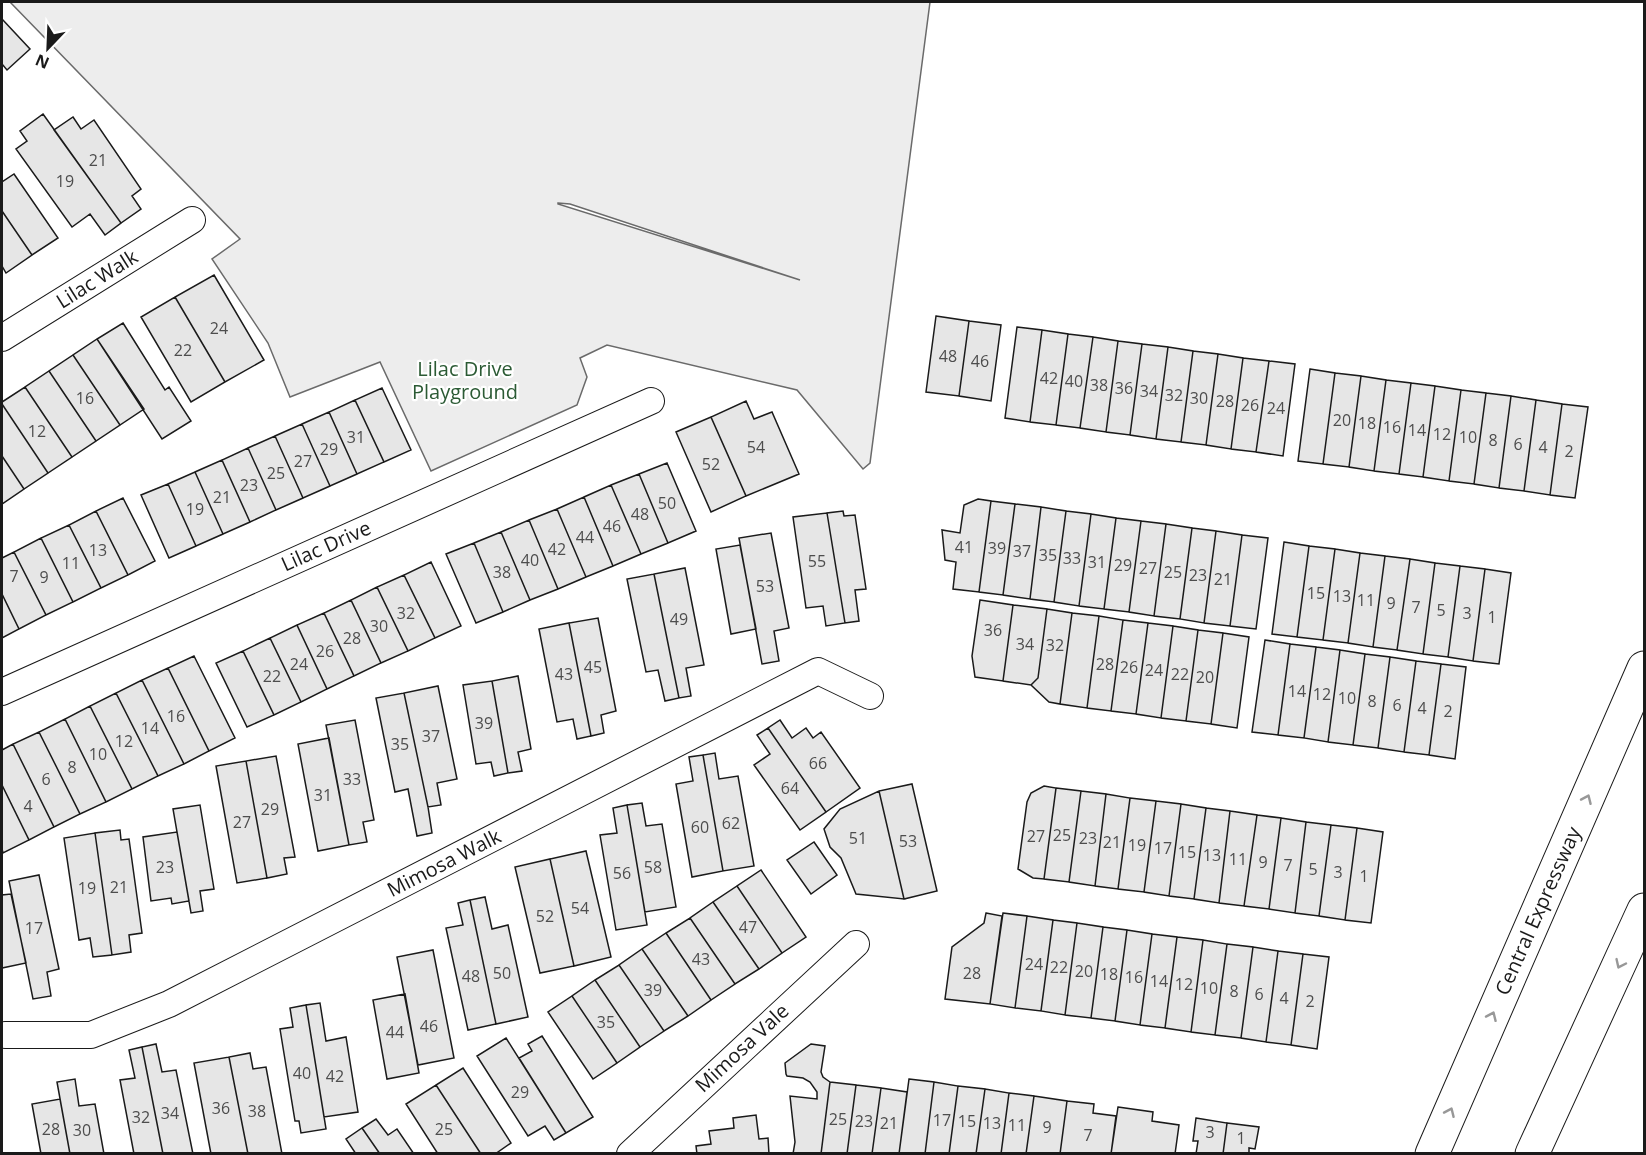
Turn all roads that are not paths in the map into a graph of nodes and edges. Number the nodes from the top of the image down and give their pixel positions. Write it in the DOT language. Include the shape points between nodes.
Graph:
graph roads {
  1 [pos="192,220"];
  2 [pos="2,338"];
  3 [pos="651,401"];
  4 [pos="1644,668"];
  5 [pos="2,692"];
  6 [pos="870,696"];
  7 [pos="1644,910"];
  8 [pos="856,944"];
  9 [pos="3,1038"];
  10 [pos="630,1154"];
  11 [pos="1432,1154"];
  12 [pos="1532,1154"];
  1 -- 2 [label="street, Lilac Walk"];
  3 -- 5 [label="street, Lilac Drive"];
  11 -- 4 [label="highway, Central Expressway, one-way"];
  6 -- 9 [label="street, Mimosa Walk" via="818,670 169,1004 91,1035"];
  7 -- 12 [label="highway, one-way"];
  8 -- 10 [label="street, Mimosa Vale"];
}
